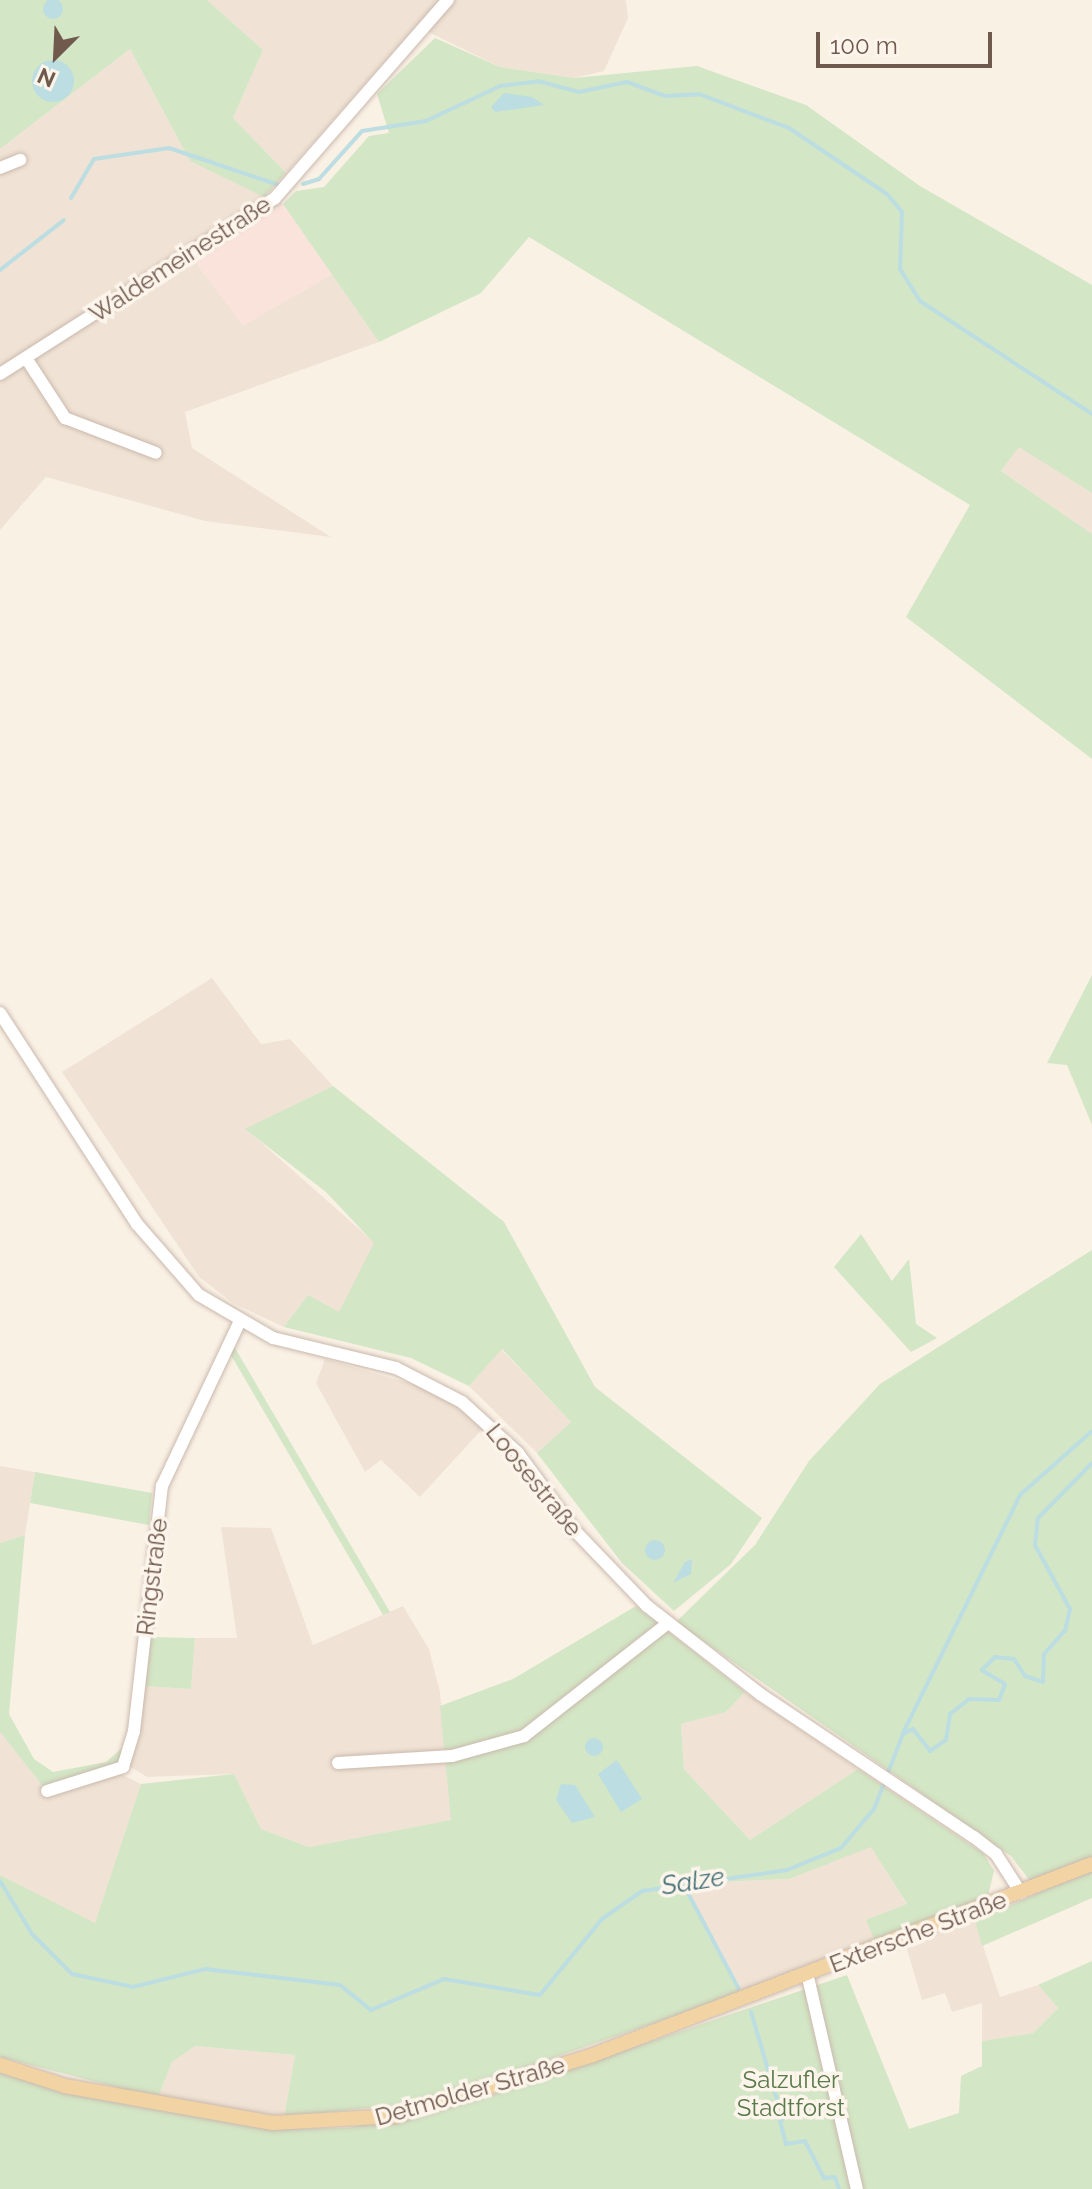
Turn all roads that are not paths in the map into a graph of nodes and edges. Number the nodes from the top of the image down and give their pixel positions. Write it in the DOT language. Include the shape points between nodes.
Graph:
graph roads {
  1 [pos="448,0"];
  2 [pos="20,160"];
  3 [pos="0,168"];
  4 [pos="26,358"];
  5 [pos="0,374"];
  6 [pos="156,453"];
  7 [pos="0,1013"];
  8 [pos="239,1323"];
  9 [pos="668,1623"];
  10 [pos="338,1763"];
  11 [pos="47,1791"];
  12 [pos="1092,1864"];
  13 [pos="1021,1893"];
  14 [pos="807,1973"];
  15 [pos="744,1999"];
  16 [pos="0,2065"];
  17 [pos="857,2189"];
  1 -- 4 [label="street, Waldemeinestraße" via="275,198"];
  2 -- 3 [label="street"];
  4 -- 5 [label="street, Waldemeinestraße"];
  4 -- 6 [label="street" via="65,418"];
  7 -- 8 [label="street, Loosestraße" via="158,1252"];
  8 -- 9 [label="street, Loosestraße" via="396,1368 462,1402 518,1453 605,1566"];
  8 -- 11 [label="street, Ringstraße" via="162,1486 134,1731 123,1767"];
  9 -- 10 [label="street" via="524,1736 452,1756"];
  9 -- 13 [label="street, Loosestraße" via="996,1854"];
  12 -- 13 [label="main road, Extersche Straße"];
  13 -- 14 [label="main road, Extersche Straße"];
  14 -- 15 [label="main road, Extersche Straße"];
  14 -- 17 [label="street"];
  15 -- 16 [label="main road, Detmolder Straße" via="519,2081 345,2123 273,2123 65,2086"];
}
